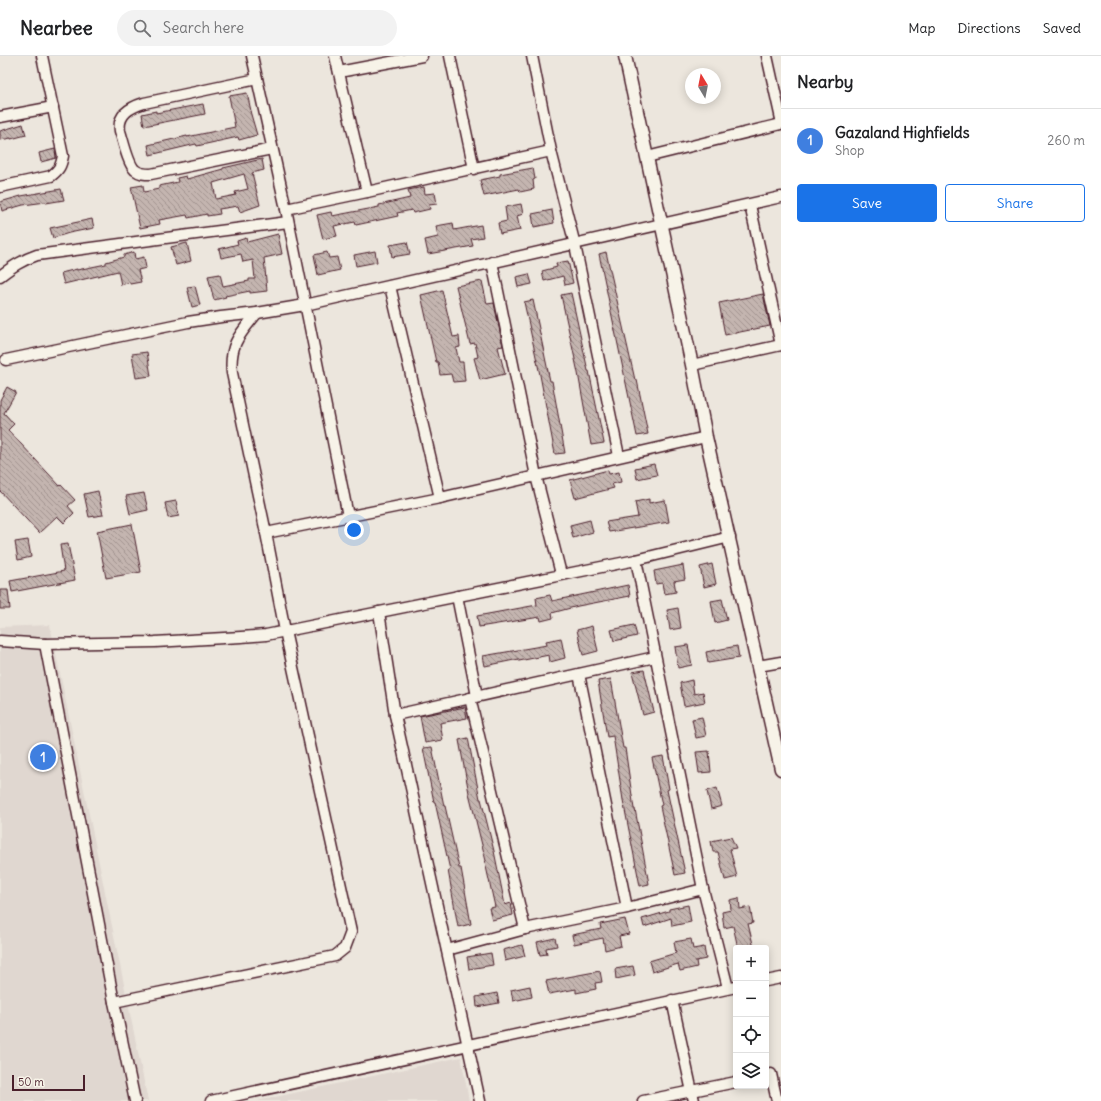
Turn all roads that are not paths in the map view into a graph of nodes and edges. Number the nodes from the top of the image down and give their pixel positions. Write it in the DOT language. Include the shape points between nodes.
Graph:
graph roads {
  1 [pos="42,56"];
  2 [pos="252,56"];
  3 [pos="335,56"];
  4 [pos="422,56"];
  5 [pos="450,56"];
  6 [pos="532,56"];
  7 [pos="625,56"];
  8 [pos="767,56"];
  9 [pos="339,72"];
  10 [pos="257,79"];
  11 [pos="53,107"];
  12 [pos="0,117"];
  13 [pos="781,119"];
  14 [pos="781,124"];
  15 [pos="272,149"];
  16 [pos="551,151"];
  17 [pos="647,157"];
  18 [pos="474,169"];
  19 [pos="0,187"];
  20 [pos="367,192"];
  21 [pos="781,198"];
  22 [pos="750,204"];
  23 [pos="286,209"];
  24 [pos="288,222"];
  25 [pos="662,224"];
  26 [pos="575,245"];
  27 [pos="492,262"];
  28 [pos="0,276"];
  29 [pos="390,286"];
  30 [pos="305,305"];
  31 [pos="257,313"];
  32 [pos="781,345"];
  33 [pos="6,360"];
  34 [pos="692,365"];
  35 [pos="706,437"];
  36 [pos="619,456"];
  37 [pos="536,476"];
  38 [pos="440,498"];
  39 [pos="348,516"];
  40 [pos="266,533"];
  41 [pos="730,537"];
  42 [pos="636,560"];
  43 [pos="561,574"];
  44 [pos="457,596"];
  45 [pos="378,612"];
  46 [pos="285,631"];
  47 [pos="0,641"];
  48 [pos="45,644"];
  49 [pos="655,657"];
  50 [pos="781,662"];
  51 [pos="758,666"];
  52 [pos="579,674"];
  53 [pos="473,697"];
  54 [pos="395,715"];
  55 [pos="781,769"];
  56 [pos="703,889"];
  57 [pos="627,908"];
  58 [pos="525,929"];
  59 [pos="447,950"];
  60 [pos="781,978"];
  61 [pos="769,980"];
  62 [pos="732,988"];
  63 [pos="672,1000"];
  64 [pos="114,1002"];
  65 [pos="467,1044"];
  66 [pos="773,1074"];
  67 [pos="733,1083"];
  68 [pos="693,1096"];
  69 [pos="135,1101"];
  70 [pos="211,1101"];
  71 [pos="480,1101"];
  72 [pos="643,1101"];
  73 [pos="777,1101"];
  1 -- 11 [label="street"];
  2 -- 10 [label="street"];
  3 -- 9 [label="street"];
  4 -- 9 [label="street"];
  5 -- 18 [label="street"];
  6 -- 16 [label="street"];
  7 -- 17 [label="street"];
  8 -- 13 [label="street"];
  9 -- 20 [label="street"];
  10 -- 15 [label="street"];
  10 -- 15 [label="street" via="132,107 120,120 120,131 131,166 142,174"];
  11 -- 12 [label="street"];
  11 -- 19 [label="street" via="63,156 62,165 51,176"];
  14 -- 17 [label="street"];
  15 -- 23 [label="street"];
  16 -- 18 [label="street"];
  16 -- 26 [label="street"];
  17 -- 25 [label="street"];
  18 -- 20 [label="street"];
  20 -- 23 [label="street"];
  21 -- 22 [label="street"];
  22 -- 25 [label="street"];
  22 -- 32 [label="street"];
  23 -- 24 [label="street"];
  24 -- 28 [label="street" via="37,256 16,264"];
  24 -- 30 [label="street"];
  25 -- 26 [label="street"];
  25 -- 34 [label="street"];
  26 -- 27 [label="street"];
  26 -- 36 [label="street"];
  27 -- 29 [label="street"];
  27 -- 37 [label="street"];
  29 -- 30 [label="street"];
  29 -- 38 [label="street"];
  30 -- 31 [label="street"];
  30 -- 39 [label="street"];
  31 -- 33 [label="street" via="188,322"];
  31 -- 40 [label="street" via="233,346 230,360"];
  32 -- 34 [label="street"];
  34 -- 35 [label="street"];
  35 -- 36 [label="street"];
  35 -- 41 [label="street"];
  36 -- 37 [label="street"];
  37 -- 38 [label="street"];
  37 -- 43 [label="street"];
  38 -- 39 [label="street"];
  39 -- 40 [label="street"];
  40 -- 46 [label="street"];
  41 -- 42 [label="street"];
  41 -- 51 [label="street"];
  42 -- 43 [label="street"];
  42 -- 49 [label="street"];
  43 -- 44 [label="street"];
  44 -- 45 [label="street"];
  44 -- 53 [label="street"];
  45 -- 46 [label="street"];
  45 -- 54 [label="street"];
  46 -- 48 [label="street" via="219,639"];
  46 -- 64 [label="street" via="350,923 349,939 335,956"];
  47 -- 48 [label="street"];
  48 -- 64 [label="street"];
  49 -- 52 [label="street"];
  49 -- 56 [label="street"];
  50 -- 51 [label="street"];
  51 -- 55 [label="street"];
  52 -- 53 [label="street"];
  52 -- 57 [label="street"];
  53 -- 54 [label="street"];
  53 -- 58 [label="street"];
  54 -- 59 [label="street"];
  56 -- 57 [label="street"];
  56 -- 62 [label="street"];
  57 -- 58 [label="street"];
  58 -- 59 [label="street"];
  59 -- 65 [label="street"];
  60 -- 61 [label="street"];
  62 -- 63 [label="street"];
  63 -- 65 [label="street"];
  63 -- 68 [label="street"];
  64 -- 69 [label="street"];
  65 -- 70 [label="street"];
  65 -- 71 [label="street"];
  66 -- 73 [label="street"];
  67 -- 68 [label="street"];
  68 -- 72 [label="street"];
}
